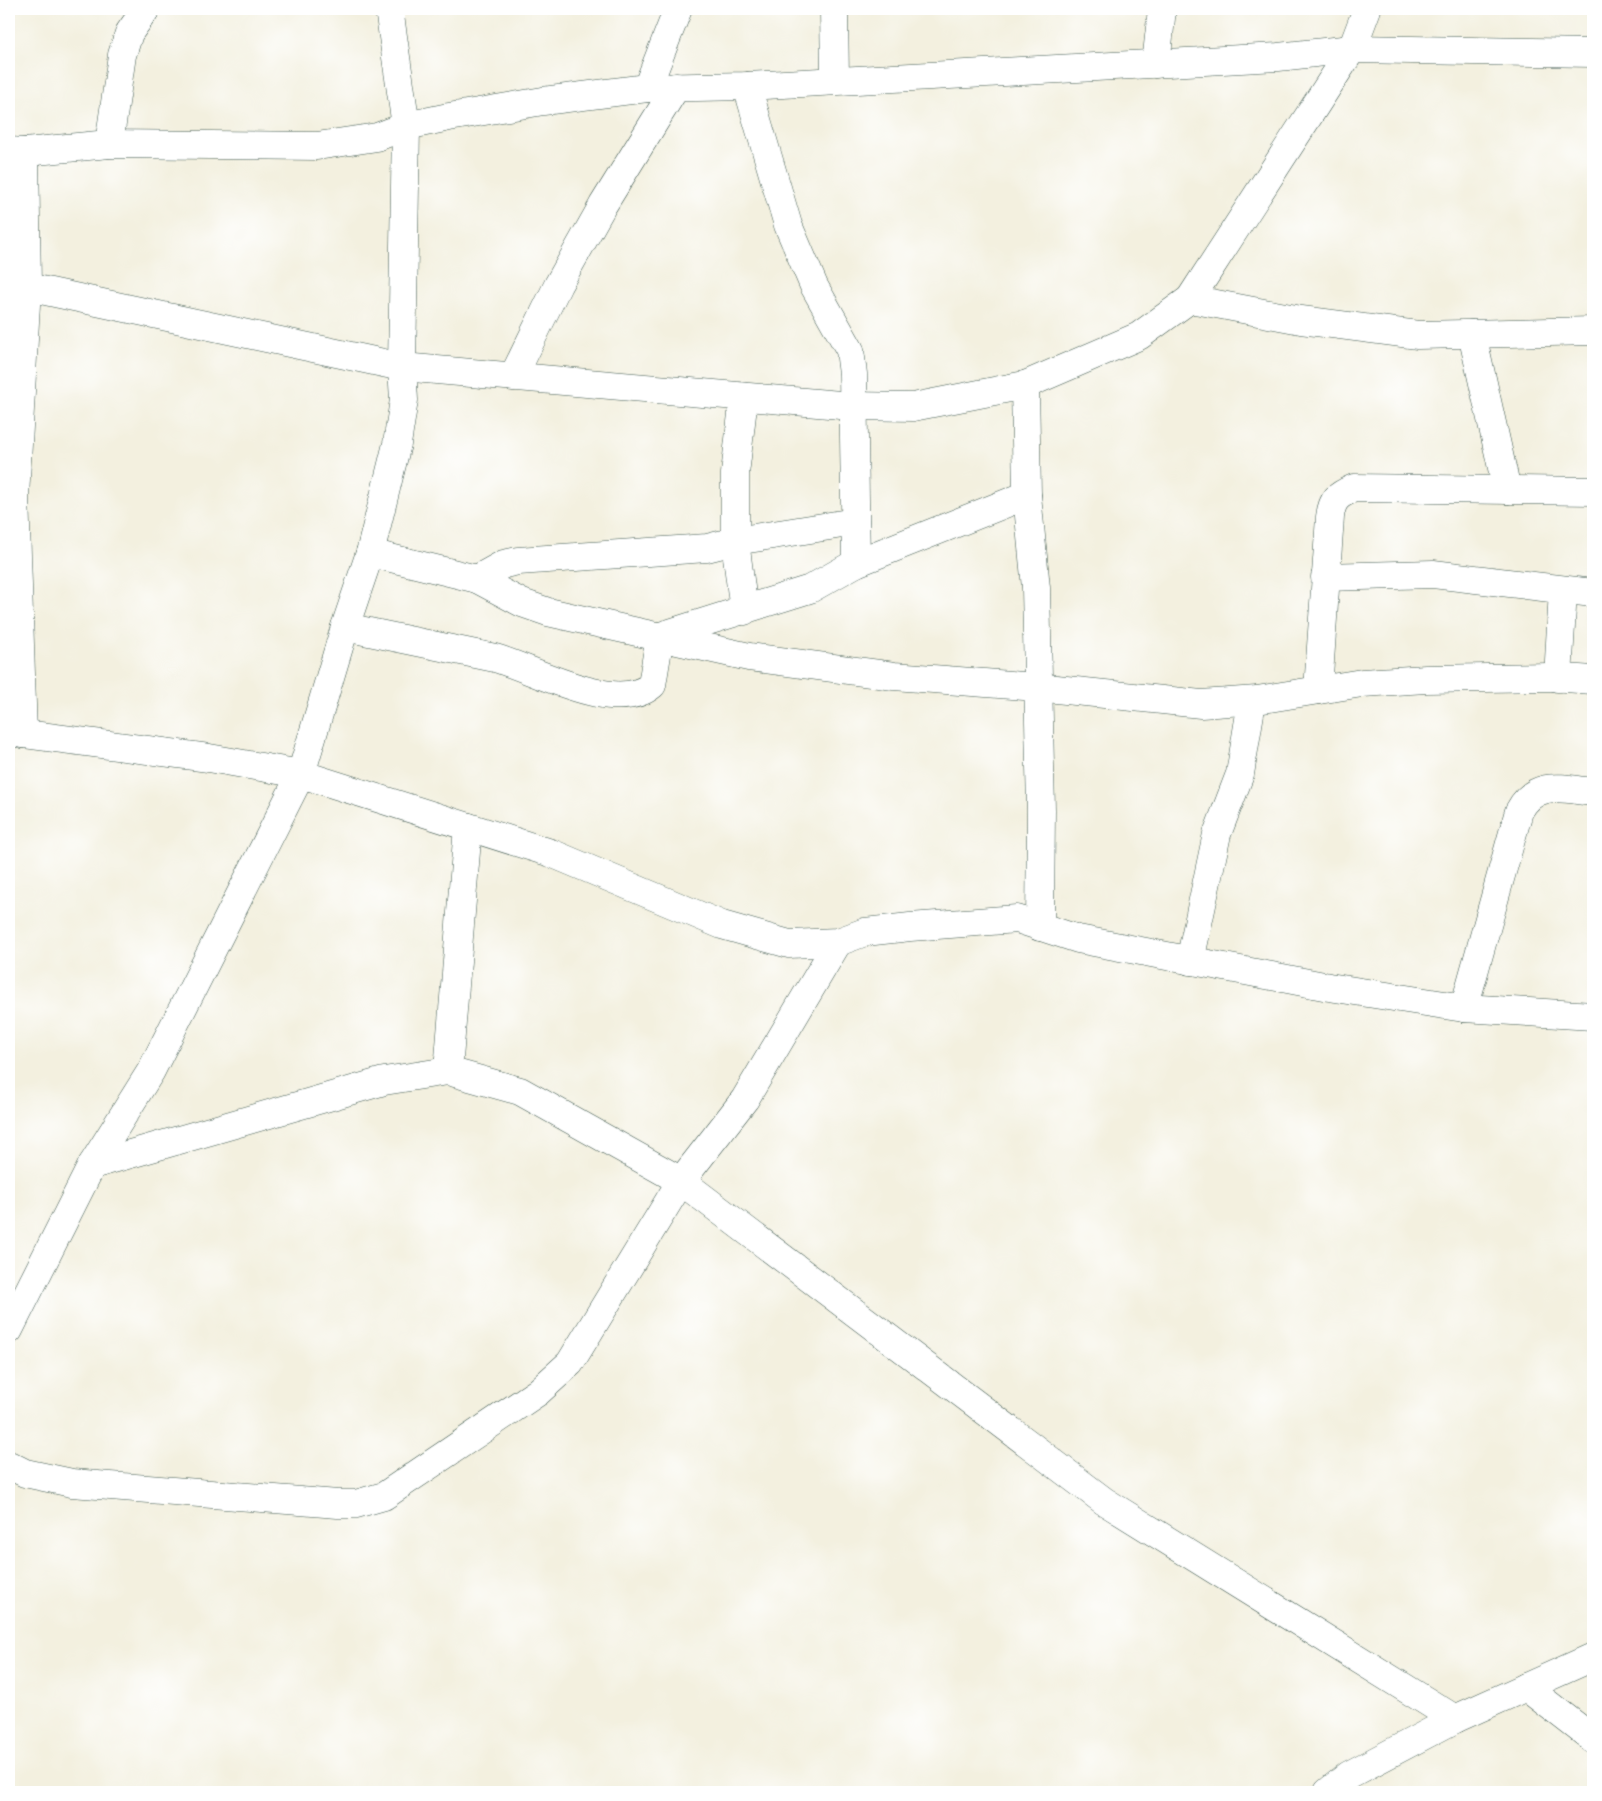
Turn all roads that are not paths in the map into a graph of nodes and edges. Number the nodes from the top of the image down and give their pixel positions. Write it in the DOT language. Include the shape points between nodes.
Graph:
graph roads {
  1 [pos="146,9"];
  2 [pos="389,9"];
  3 [pos="678,9"];
  4 [pos="834,9"];
  5 [pos="1162,9"];
  6 [pos="1367,9"];
  7 [pos="1352,50"];
  8 [pos="1593,53"];
  9 [pos="1156,64"];
  10 [pos="835,80"];
  11 [pos="747,86"];
  12 [pos="676,87"];
  13 [pos="647,88"];
  14 [pos="406,126"];
  15 [pos="109,144"];
  16 [pos="17,151"];
  17 [pos="26,287"];
  18 [pos="1190,298"];
  19 [pos="1593,331"];
  20 [pos="1472,334"];
  21 [pos="402,368"];
  22 [pos="513,377"];
  23 [pos="1025,385"];
  24 [pos="744,397"];
  25 [pos="852,406"];
  26 [pos="1507,490"];
  27 [pos="1593,492"];
  28 [pos="12,495"];
  29 [pos="1028,495"];
  30 [pos="855,522"];
  31 [pos="735,541"];
  32 [pos="370,553"];
  33 [pos="856,563"];
  34 [pos="1325,577"];
  35 [pos="477,579"];
  36 [pos="1563,590"];
  37 [pos="1593,593"];
  38 [pos="744,611"];
  39 [pos="345,627"];
  40 [pos="660,636"];
  41 [pos="1558,678"];
  42 [pos="1593,680"];
  43 [pos="1037,687"];
  44 [pos="1318,690"];
  45 [pos="1252,700"];
  46 [pos="16,733"];
  47 [pos="301,774"];
  48 [pos="1593,792"];
  49 [pos="468,827"];
  50 [pos="1040,927"];
  51 [pos="838,942"];
  52 [pos="1190,960"];
  53 [pos="1464,1008"];
  54 [pos="1593,1016"];
  55 [pos="448,1071"];
  56 [pos="92,1165"];
  57 [pos="680,1181"];
  58 [pos="9,1330"];
  59 [pos="9,1465"];
  60 [pos="1593,1657"];
  61 [pos="1526,1687"];
  62 [pos="1455,1719"];
  63 [pos="1593,1738"];
  64 [pos="1328,1792"];
  1 -- 15 [label="street" via="129,33 122,54"];
  2 -- 14 [label="street"];
  3 -- 13 [label="street"];
  4 -- 10 [label="street"];
  5 -- 9 [label="street"];
  6 -- 7 [label="street"];
  7 -- 8 [label="street"];
  7 -- 9 [label="street"];
  7 -- 18 [label="street"];
  9 -- 10 [label="street"];
  10 -- 11 [label="street"];
  11 -- 12 [label="street"];
  11 -- 25 [label="street" via="788,225 814,286 850,350"];
  12 -- 13 [label="street"];
  12 -- 22 [label="street" via="558,285"];
  13 -- 14 [label="street" via="543,101"];
  14 -- 15 [label="street" via="377,138 317,146"];
  14 -- 21 [label="street"];
  15 -- 16 [label="street"];
  16 -- 17 [label="street"];
  17 -- 21 [label="street"];
  17 -- 28 [label="street"];
  18 -- 20 [label="street" via="1301,320 1418,335"];
  18 -- 23 [label="street" via="1139,336"];
  19 -- 20 [label="street"];
  20 -- 26 [label="street"];
  21 -- 22 [label="street"];
  21 -- 32 [label="street" via="404,400 397,444"];
  22 -- 24 [label="street"];
  23 -- 25 [label="street" via="913,407"];
  23 -- 29 [label="street"];
  24 -- 25 [label="street"];
  24 -- 31 [label="street" via="735,474"];
  25 -- 30 [label="street"];
  26 -- 27 [label="street"];
  26 -- 34 [label="street" via="1354,488 1340,494 1331,502"];
  28 -- 46 [label="street"];
  29 -- 33 [label="street"];
  29 -- 43 [label="street" via="1036,588"];
  30 -- 31 [label="street"];
  30 -- 33 [label="street"];
  31 -- 35 [label="street" via="707,548 518,561 504,564"];
  31 -- 38 [label="street"];
  32 -- 35 [label="street"];
  32 -- 39 [label="street"];
  33 -- 38 [label="street" via="810,589"];
  34 -- 36 [label="street" via="1433,574"];
  34 -- 44 [label="street"];
  35 -- 40 [label="street" via="522,603 548,612"];
  36 -- 37 [label="street"];
  36 -- 41 [label="street"];
  38 -- 40 [label="street"];
  39 -- 40 [label="street" via="518,664 558,683 590,692 629,695 643,693 652,685"];
  39 -- 47 [label="street"];
  40 -- 43 [label="street" via="749,657 894,676"];
  41 -- 42 [label="street"];
  41 -- 44 [label="street" via="1426,678"];
  43 -- 45 [label="street" via="1201,704"];
  43 -- 50 [label="street"];
  44 -- 45 [label="street"];
  45 -- 52 [label="street" via="1240,774 1216,834"];
  46 -- 47 [label="street" via="210,758"];
  47 -- 49 [label="street"];
  47 -- 56 [label="street" via="151,1071"];
  48 -- 53 [label="street" via="1544,788 1533,792 1524,802"];
  49 -- 51 [label="street" via="551,853 722,925 789,944"];
  49 -- 55 [label="street"];
  50 -- 51 [label="street" via="1017,919 865,932"];
  50 -- 52 [label="street" via="1078,939"];
  51 -- 57 [label="street" via="744,1099"];
  52 -- 53 [label="street"];
  53 -- 54 [label="street"];
  55 -- 56 [label="street" via="384,1081"];
  55 -- 57 [label="street" via="520,1091"];
  56 -- 58 [label="street"];
  57 -- 59 [label="street" via="570,1363 538,1392 384,1496 356,1504 338,1504 72,1483 25,1473"];
  57 -- 62 [label="street" via="1104,1500"];
  60 -- 61 [label="street"];
  61 -- 62 [label="street"];
  61 -- 63 [label="street"];
  62 -- 64 [label="street" via="1349,1775"];
}
